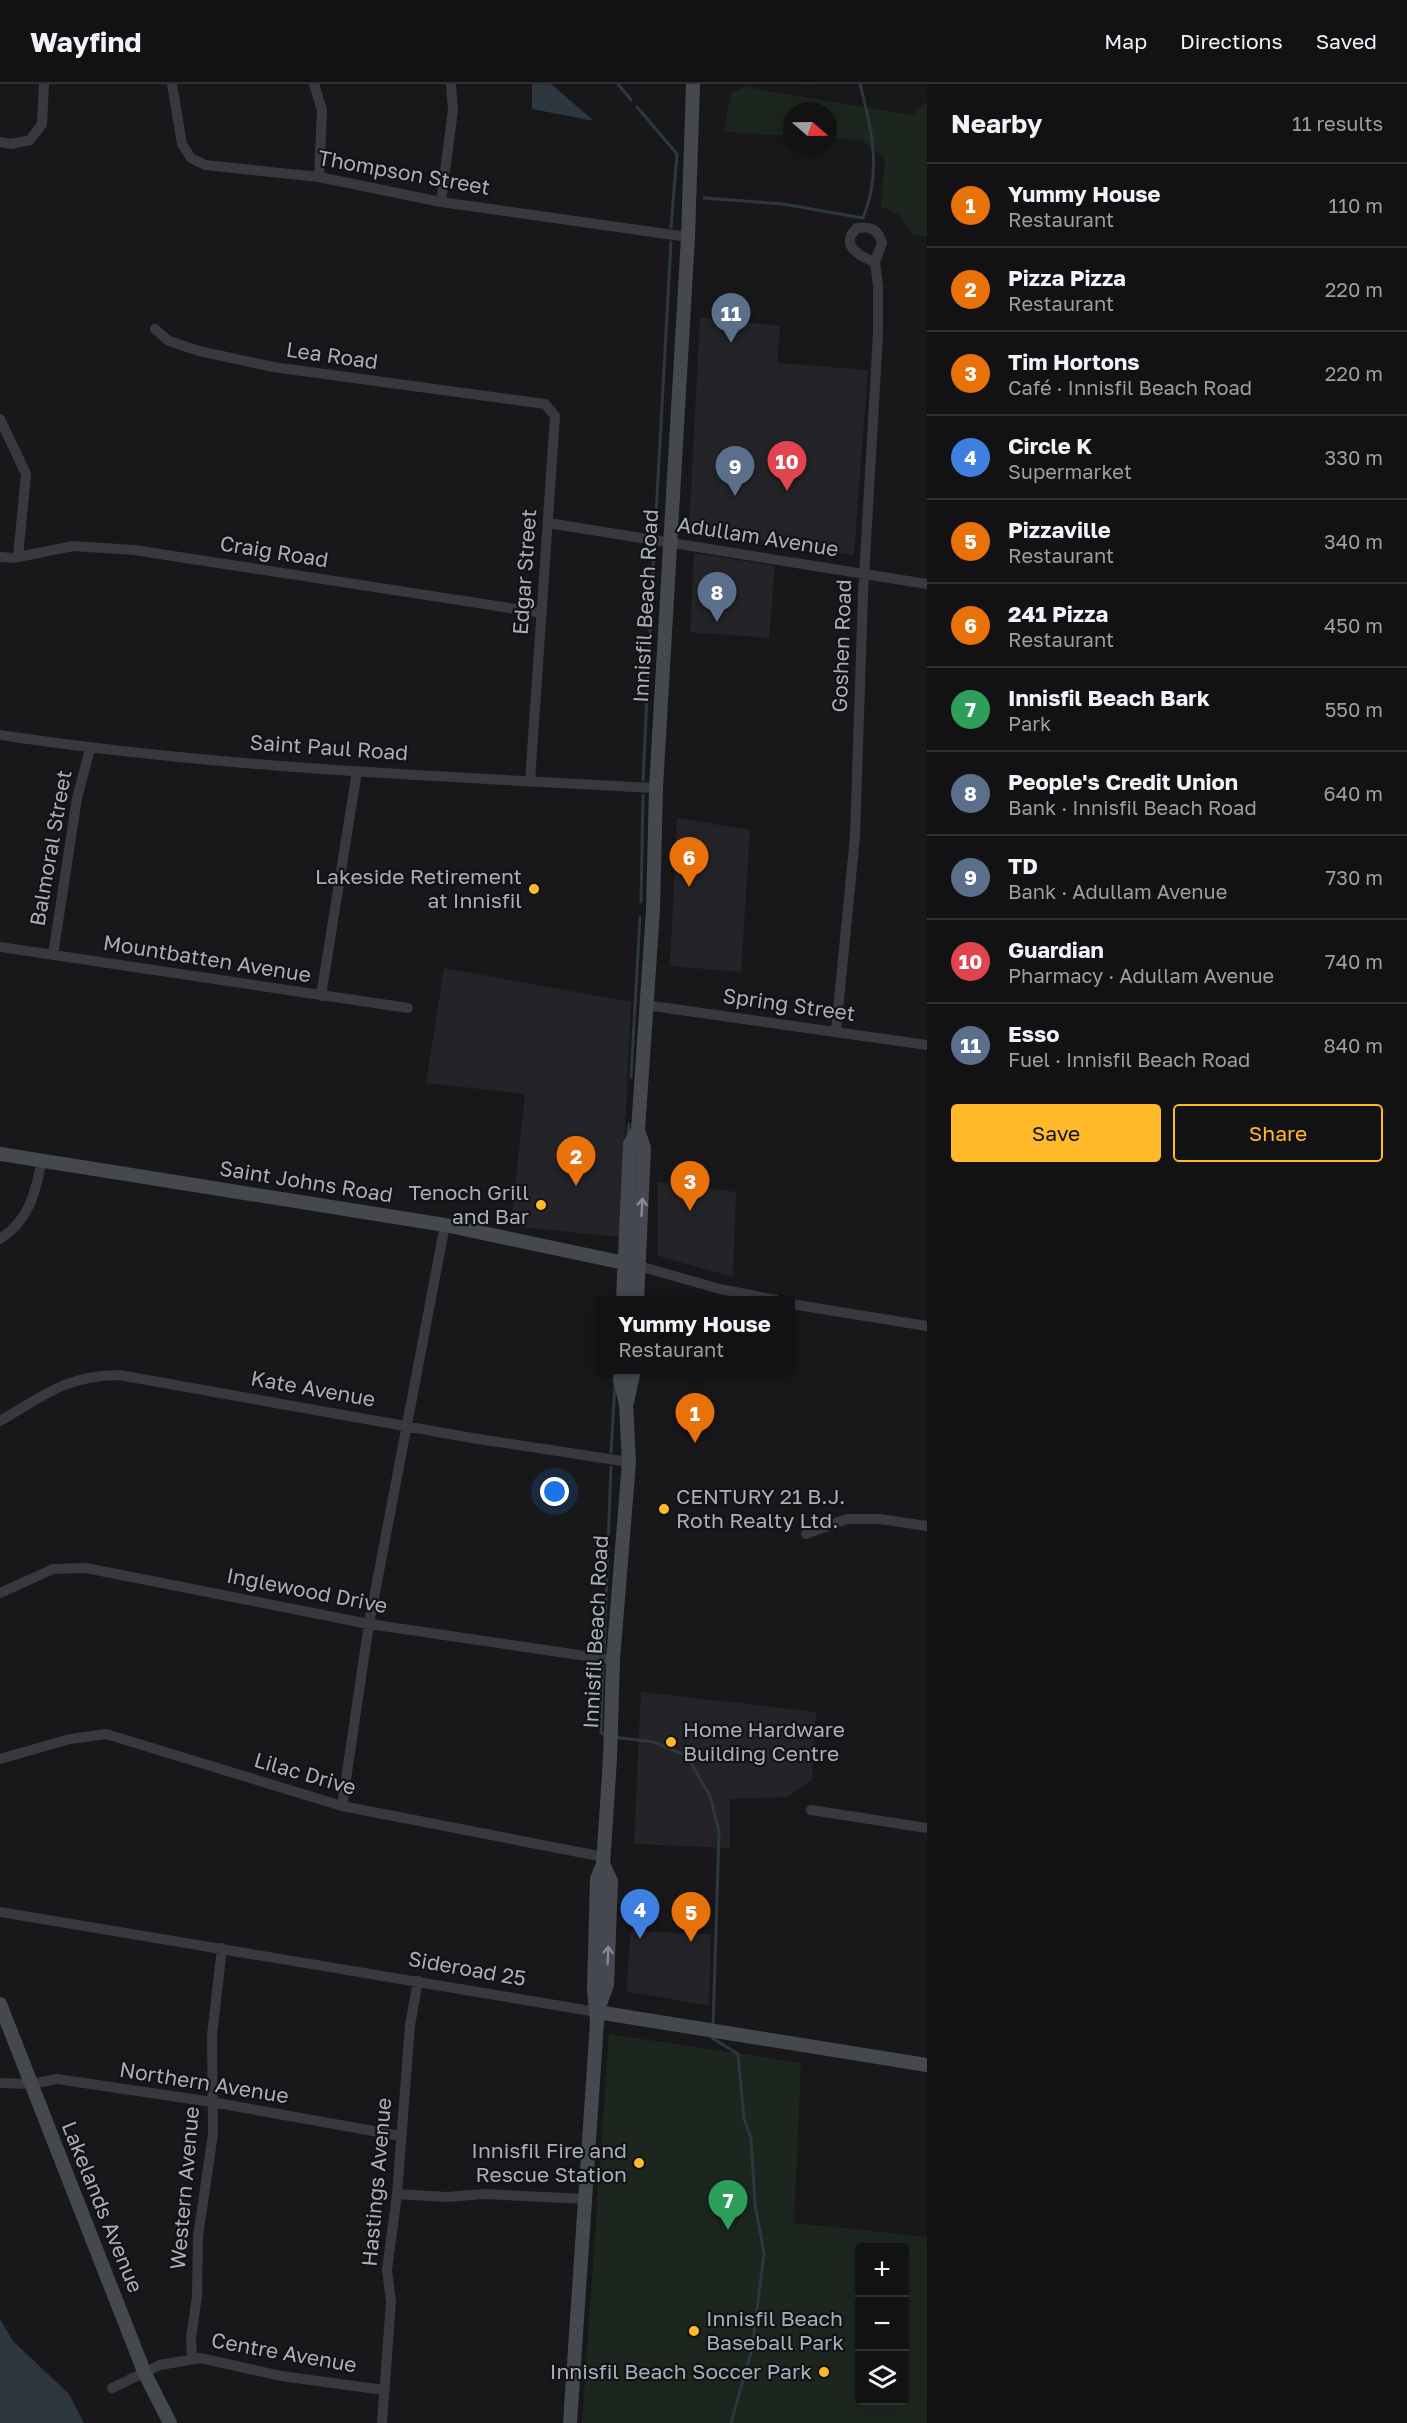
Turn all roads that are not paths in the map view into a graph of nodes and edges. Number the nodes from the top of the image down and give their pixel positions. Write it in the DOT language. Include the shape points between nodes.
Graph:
graph roads {
  1 [pos="44,84"];
  2 [pos="172,84"];
  3 [pos="314,84"];
  4 [pos="451,84"];
  5 [pos="693,84"];
  6 [pos="0,142"];
  7 [pos="320,177"];
  8 [pos="441,202"];
  9 [pos="688,237"];
  10 [pos="875,262"];
  11 [pos="155,329"];
  12 [pos="510,401"];
  13 [pos="0,419"];
  14 [pos="548,523"];
  15 [pos="671,543"];
  16 [pos="0,557"];
  17 [pos="18,557"];
  18 [pos="864,574"];
  19 [pos="927,584"];
  20 [pos="542,613"];
  21 [pos="0,735"];
  22 [pos="90,749"];
  23 [pos="357,771"];
  24 [pos="530,781"];
  25 [pos="656,788"];
  26 [pos="0,947"];
  27 [pos="52,955"];
  28 [pos="321,996"];
  29 [pos="645,1005"];
  30 [pos="408,1008"];
  31 [pos="836,1031"];
  32 [pos="927,1045"];
  33 [pos="0,1154"];
  34 [pos="42,1161"];
  35 [pos="445,1225"];
  36 [pos="0,1239"];
  37 [pos="632,1264"];
  38 [pos="624,1296"];
  39 [pos="636,1296"];
  40 [pos="756,1296"];
  41 [pos="795,1305"];
  42 [pos="927,1326"];
  43 [pos="621,1374"];
  44 [pos="633,1374"];
  45 [pos="626,1404"];
  46 [pos="0,1421"];
  47 [pos="405,1425"];
  48 [pos="628,1462"];
  49 [pos="927,1526"];
  50 [pos="806,1534"];
  51 [pos="0,1593"];
  52 [pos="369,1624"];
  53 [pos="613,1660"];
  54 [pos="0,1759"];
  55 [pos="342,1806"];
  56 [pos="811,1810"];
  57 [pos="927,1828"];
  58 [pos="604,1860"];
  59 [pos="0,1912"];
  60 [pos="222,1948"];
  61 [pos="418,1981"];
  62 [pos="0,2004"];
  63 [pos="597,2012"];
  64 [pos="927,2065"];
  65 [pos="0,2083"];
  66 [pos="31,2085"];
  67 [pos="212,2102"];
  68 [pos="401,2136"];
  69 [pos="397,2194"];
  70 [pos="586,2199"];
  71 [pos="192,2359"];
  72 [pos="145,2374"];
  73 [pos="112,2388"];
  74 [pos="384,2390"];
  75 [pos="170,2423"];
  76 [pos="382,2423"];
  77 [pos="570,2423"];
  1 -- 6 [label="street" via="42,124 30,140"];
  2 -- 7 [label="street, Thompson Street" via="182,144 191,158 205,165"];
  3 -- 7 [label="street" via="322,110"];
  4 -- 8 [label="street" via="453,110"];
  5 -- 9 [label="main road, Innisfil Beach Road"];
  7 -- 8 [label="street, Thompson Street"];
  8 -- 9 [label="street, Thompson Street"];
  9 -- 15 [label="main road, Innisfil Beach Road"];
  10 -- 18 [label="street, Goshen Road" via="878,334"];
  11 -- 12 [label="street, Lea Road" via="169,341 199,351 273,367"];
  12 -- 14 [label="street, Edgar Street" via="545,404 555,416"];
  13 -- 17 [label="street" via="26,474"];
  14 -- 15 [label="street, Adullam Avenue"];
  14 -- 20 [label="street, Edgar Street"];
  15 -- 18 [label="street, Adullam Avenue"];
  15 -- 25 [label="main road, Innisfil Beach Road"];
  16 -- 17 [label="street, Craig Road"];
  17 -- 20 [label="street, Craig Road" via="73,546 134,550"];
  18 -- 19 [label="street, Adullam Avenue"];
  18 -- 31 [label="street, Goshen Road" via="855,836"];
  20 -- 24 [label="street, Edgar Street"];
  21 -- 22 [label="street, Saint Paul Road"];
  22 -- 23 [label="street, Saint Paul Road"];
  22 -- 27 [label="street, Balmoral Street" via="77,798"];
  23 -- 24 [label="street, Saint Paul Road"];
  23 -- 28 [label="street"];
  24 -- 25 [label="street, Saint Paul Road"];
  25 -- 29 [label="main road, Innisfil Beach Road"];
  26 -- 27 [label="street, Mountbatten Avenue"];
  27 -- 28 [label="street, Mountbatten Avenue"];
  28 -- 30 [label="street, Mountbatten Avenue"];
  29 -- 31 [label="street, Spring Street"];
  29 -- 37 [label="main road, Innisfil Beach Road" via="638,1130 630,1144"];
  31 -- 32 [label="street, Spring Street"];
  33 -- 34 [label="main road, Saint Johns Road"];
  34 -- 35 [label="main road, Saint Johns Road"];
  34 -- 36 [label="street" via="35,1194 24,1218"];
  35 -- 37 [label="main road, Saint Johns Road"];
  35 -- 47 [label="street"];
  37 -- 38 [label="main road, Innisfil Beach Road"];
  37 -- 39 [label="main road, Innisfil Beach Road"];
  37 -- 40 [label="street"];
  41 -- 42 [label="street"];
  43 -- 45 [label="main road, Innisfil Beach Road"];
  44 -- 45 [label="main road, Innisfil Beach Road"];
  45 -- 48 [label="main road, Innisfil Beach Road"];
  46 -- 47 [label="street, Kate Avenue" via="69,1381 119,1375"];
  47 -- 48 [label="street, Kate Avenue"];
  47 -- 52 [label="street"];
  48 -- 53 [label="main road, Innisfil Beach Road"];
  49 -- 50 [label="street" via="847,1519"];
  51 -- 52 [label="street, Inglewood Drive" via="53,1569 86,1568"];
  52 -- 53 [label="street, Inglewood Drive"];
  52 -- 55 [label="street"];
  53 -- 58 [label="main road, Innisfil Beach Road"];
  54 -- 55 [label="street, Lilac Drive" via="70,1739 106,1734"];
  55 -- 58 [label="street, Lilac Drive"];
  56 -- 57 [label="street"];
  58 -- 63 [label="main road, Innisfil Beach Road" via="611,1881 608,1967 607,1985"];
  59 -- 60 [label="street, Sideroad 25"];
  60 -- 61 [label="street, Sideroad 25"];
  60 -- 67 [label="street, Western Avenue" via="212,2035"];
  61 -- 63 [label="street, Sideroad 25"];
  61 -- 68 [label="street, Hastings Avenue" via="410,2025"];
  62 -- 66 [label="main road, Lakelands Avenue"];
  63 -- 64 [label="main road, Sideroad 25"];
  63 -- 70 [label="main road, Innisfil Beach Road"];
  65 -- 66 [label="street, Northern Avenue"];
  66 -- 67 [label="street, Northern Avenue" via="57,2079"];
  66 -- 72 [label="main road, Lakelands Avenue"];
  67 -- 68 [label="street, Northern Avenue"];
  67 -- 71 [label="street, Western Avenue" via="213,2134 198,2236"];
  68 -- 69 [label="street, Hastings Avenue"];
  69 -- 70 [label="street"];
  69 -- 74 [label="street, Hastings Avenue" via="387,2270 391,2302"];
  70 -- 77 [label="main road, Innisfil Beach Road"];
  71 -- 72 [label="street, Centre Avenue" via="160,2365"];
  71 -- 74 [label="street, Centre Avenue"];
  72 -- 73 [label="street, Centre Avenue"];
  72 -- 75 [label="main road, Lakelands Avenue"];
  74 -- 76 [label="street, Hastings Avenue"];
}
